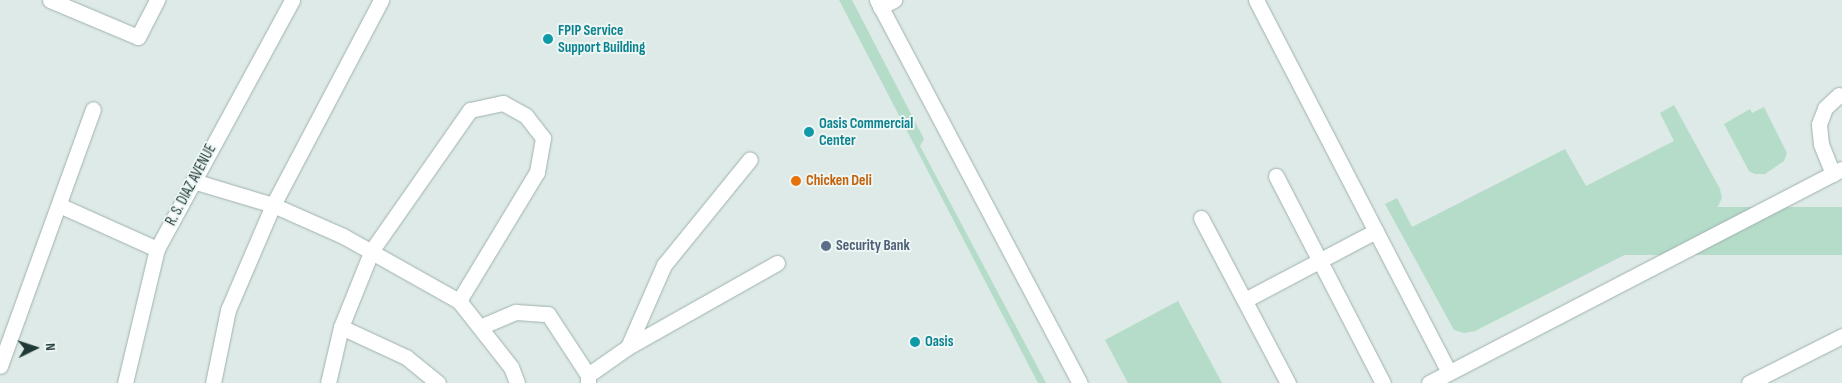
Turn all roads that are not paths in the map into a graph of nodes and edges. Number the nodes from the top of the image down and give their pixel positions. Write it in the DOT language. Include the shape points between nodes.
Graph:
graph roads {
  1 [pos="50,0"];
  2 [pos="157,0"];
  3 [pos="292,0"];
  4 [pos="381,0"];
  5 [pos="1256,0"];
  6 [pos="884,2"];
  7 [pos="1839,95"];
  8 [pos="93,109"];
  9 [pos="750,159"];
  10 [pos="1838,171"];
  11 [pos="1276,176"];
  12 [pos="193,181"];
  13 [pos="59,205"];
  14 [pos="273,205"];
  15 [pos="1202,218"];
  16 [pos="1376,231"];
  17 [pos="157,249"];
  18 [pos="372,250"];
  19 [pos="1320,260"];
  20 [pos="777,263"];
  21 [pos="1245,300"];
  22 [pos="459,301"];
  23 [pos="341,327"];
  24 [pos="480,327"];
  25 [pos="1842,336"];
  26 [pos="628,347"];
  27 [pos="0,366"];
  28 [pos="1449,372"];
  29 [pos="588,379"];
  30 [pos="125,383"];
  31 [pos="213,383"];
  32 [pos="328,383"];
  33 [pos="438,383"];
  34 [pos="517,383"];
  35 [pos="1080,383"];
  36 [pos="1288,383"];
  37 [pos="1384,383"];
  38 [pos="1429,383"];
  39 [pos="1749,383"];
  1 -- 2 [label="street" via="138,37"];
  3 -- 12 [label="street, R. S. DIAZ AVENUE"];
  4 -- 14 [label="street"];
  5 -- 16 [label="street"];
  6 -- 35 [label="street"];
  7 -- 10 [label="street" via="1825,108 1820,124 1821,144"];
  8 -- 13 [label="street"];
  9 -- 26 [label="street" via="664,265"];
  10 -- 28 [label="street"];
  11 -- 19 [label="street"];
  12 -- 14 [label="street"];
  12 -- 17 [label="street, R. S. DIAZ AVENUE"];
  13 -- 17 [label="street"];
  13 -- 27 [label="street"];
  14 -- 18 [label="street"];
  14 -- 31 [label="street" via="228,310"];
  15 -- 21 [label="street"];
  16 -- 19 [label="street"];
  16 -- 28 [label="street"];
  17 -- 30 [label="street, R. S. DIAZ AVENUE"];
  18 -- 22 [label="street"];
  18 -- 22 [label="street" via="470,110 503,104 526,116 543,138 536,172"];
  18 -- 23 [label="street"];
  19 -- 21 [label="street"];
  19 -- 37 [label="street"];
  20 -- 26 [label="street"];
  21 -- 36 [label="street"];
  22 -- 24 [label="street"];
  23 -- 32 [label="street"];
  23 -- 33 [label="street" via="406,356"];
  24 -- 29 [label="street" via="516,312 548,314"];
  24 -- 34 [label="street" via="511,367"];
  25 -- 39 [label="street"];
  26 -- 29 [label="street"];
  28 -- 38 [label="street"];
}
